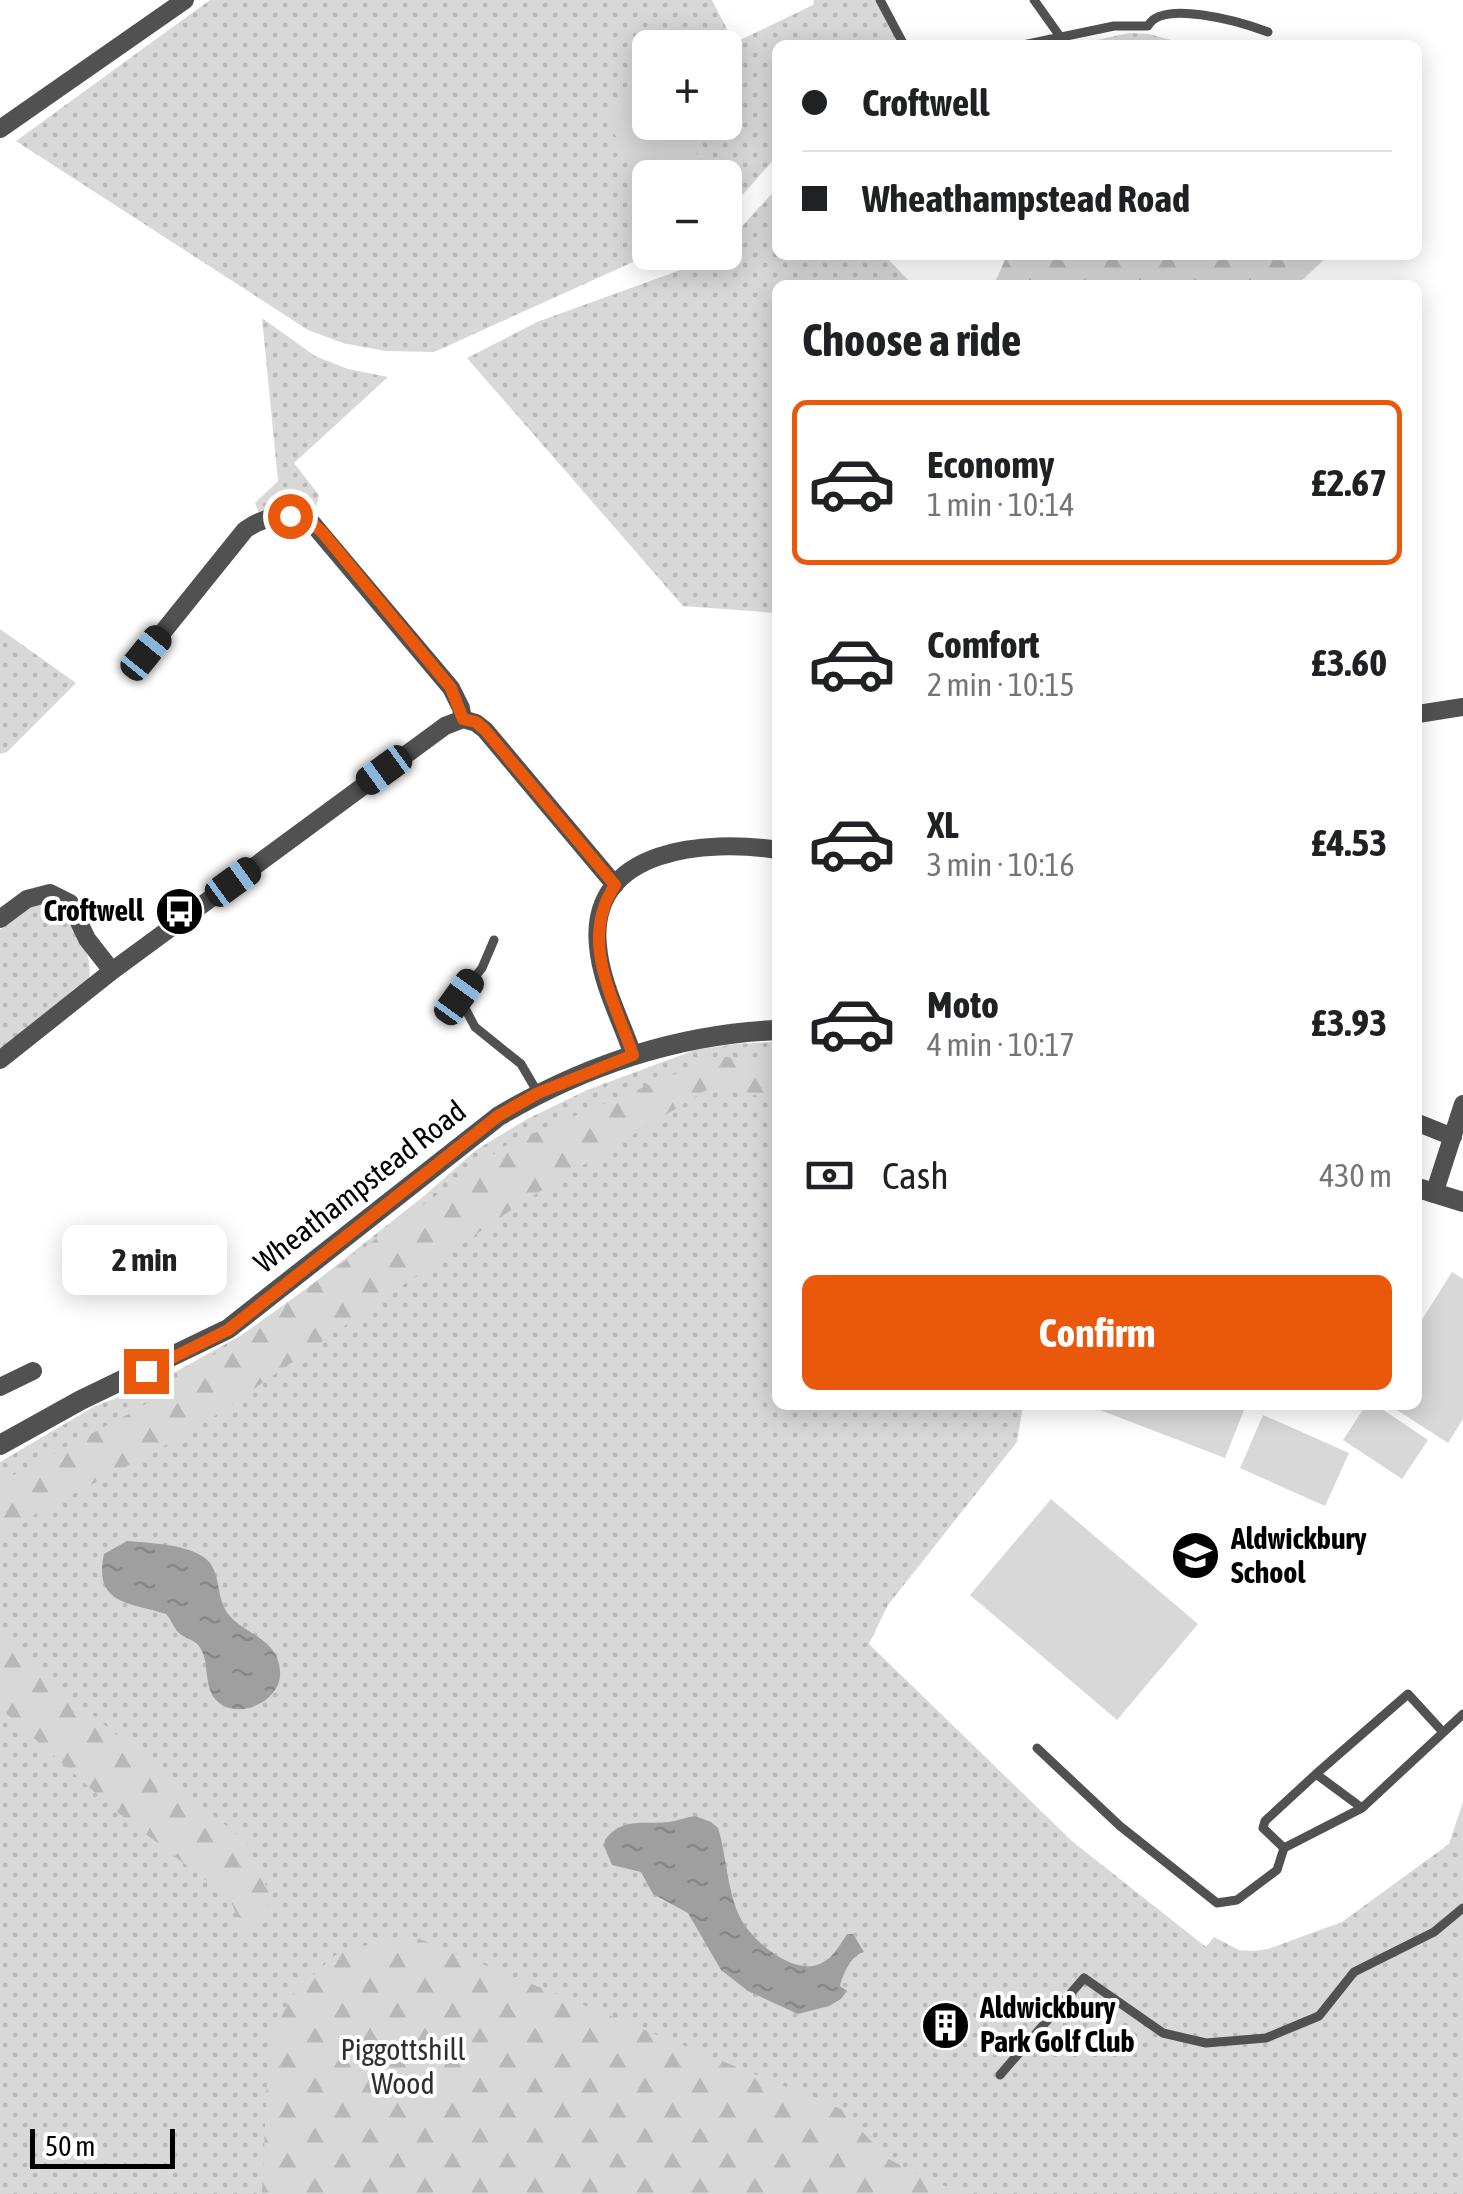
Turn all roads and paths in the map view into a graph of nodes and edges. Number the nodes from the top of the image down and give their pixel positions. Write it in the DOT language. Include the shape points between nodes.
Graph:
graph roads {
  1 [pos="185,0"];
  2 [pos="880,0"];
  3 [pos="1034,0"];
  4 [pos="1171,1"];
  5 [pos="1189,1"];
  6 [pos="1268,32"];
  7 [pos="1058,35"];
  8 [pos="904,40"];
  9 [pos="1040,40"];
  10 [pos="0,129"];
  11 [pos="146,653"];
  12 [pos="1463,707"];
  13 [pos="1422,713"];
  14 [pos="463,719"];
  15 [pos="772,850"];
  16 [pos="615,885"];
  17 [pos="0,919"];
  18 [pos="494,940"];
  19 [pos="112,971"];
  20 [pos="772,1031"];
  21 [pos="633,1055"];
  22 [pos="0,1060"];
  23 [pos="538,1093"];
  24 [pos="1463,1104"];
  25 [pos="1422,1125"];
  26 [pos="1455,1149"];
  27 [pos="1426,1191"];
  28 [pos="1463,1202"];
  29 [pos="33,1372"];
  30 [pos="0,1387"];
  31 [pos="0,1446"];
  32 [pos="1463,1714"];
  33 [pos="1442,1731"];
  34 [pos="1037,1748"];
  35 [pos="1316,1774"];
  36 [pos="1362,1808"];
  37 [pos="1284,1848"];
  38 [pos="1463,1908"];
  39 [pos="1000,2075"];
  1 -- 10 [label="street"];
  2 -- 8 [label="lane"];
  3 -- 7 [label="lane"];
  4 -- 7 [label="lane" via="1158,5 1148,26"];
  5 -- 6 [label="lane"];
  7 -- 9 [label="lane"];
  11 -- 14 [label="street" via="244,530 290,516 322,532 451,688"];
  12 -- 13 [label="street"];
  14 -- 16 [label="street" via="485,730"];
  14 -- 19 [label="street"];
  15 -- 16 [label="street" via="681,850 650,858"];
  16 -- 21 [label="street" via="598,920 598,945"];
  17 -- 19 [label="street" via="50,892 70,902"];
  18 -- 23 [label="lane" via="459,997 476,1028 521,1064"];
  19 -- 22 [label="street"];
  20 -- 21 [label="street, Wheathampstead Road" via="692,1038"];
  21 -- 23 [label="street, Wheathampstead Road"];
  23 -- 31 [label="street, Wheathampstead Road" via="498,1116 228,1330"];
  24 -- 26 [label="street"];
  25 -- 26 [label="street"];
  26 -- 27 [label="street"];
  27 -- 28 [label="street"];
  29 -- 30 [label="street"];
  32 -- 33 [label="lane"];
  33 -- 35 [label="lane" via="1408,1694"];
  33 -- 36 [label="lane"];
  34 -- 37 [label="lane" via="1218,1904 1237,1900 1277,1870"];
  35 -- 36 [label="lane"];
  35 -- 37 [label="lane" via="1265,1821 1263,1828"];
  36 -- 37 [label="lane"];
  38 -- 39 [label="lane" via="1434,1932 1354,1972 1319,2016 1266,2038 1206,2043 1163,2033 1084,1978"];
}
